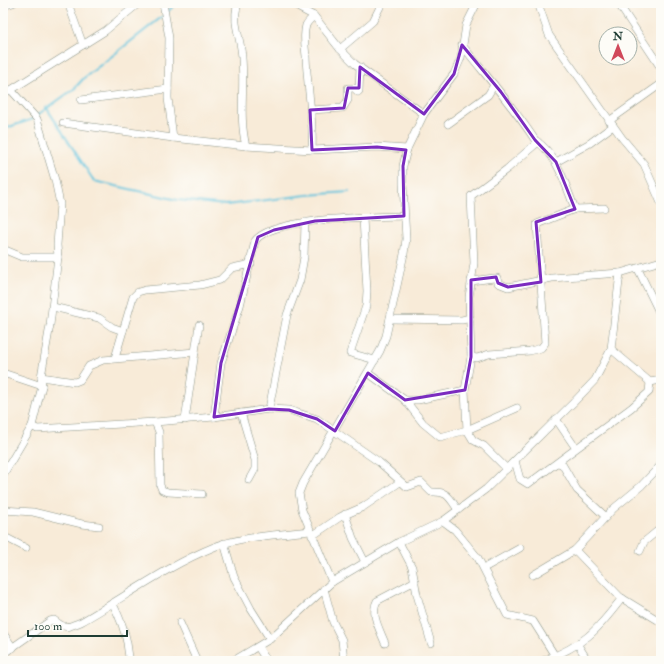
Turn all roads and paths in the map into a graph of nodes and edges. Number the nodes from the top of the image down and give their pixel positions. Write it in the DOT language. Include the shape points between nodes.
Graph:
graph roads {
  1 [pos="12,3"];
  2 [pos="68,3"];
  3 [pos="139,3"];
  4 [pos="163,3"];
  5 [pos="295,3"];
  6 [pos="382,3"];
  7 [pos="538,3"];
  8 [pos="618,3"];
  9 [pos="475,4"];
  10 [pos="3,6"];
  11 [pos="237,6"];
  12 [pos="314,16"];
  13 [pos="83,45"];
  14 [pos="462,46"];
  15 [pos="340,49"];
  16 [pos="360,67"];
  17 [pos="661,68"];
  18 [pos="661,84"];
  19 [pos="494,85"];
  20 [pos="168,89"];
  21 [pos="11,90"];
  22 [pos="3,92"];
  23 [pos="81,100"];
  24 [pos="310,110"];
  25 [pos="424,114"];
  26 [pos="63,123"];
  27 [pos="448,124"];
  28 [pos="611,124"];
  29 [pos="173,138"];
  30 [pos="538,142"];
  31 [pos="246,146"];
  32 [pos="407,149"];
  33 [pos="312,150"];
  34 [pos="556,162"];
  35 [pos="661,203"];
  36 [pos="604,208"];
  37 [pos="575,209"];
  38 [pos="404,216"];
  39 [pos="363,218"];
  40 [pos="305,222"];
  41 [pos="3,249"];
  42 [pos="58,257"];
  43 [pos="661,261"];
  44 [pos="251,264"];
  45 [pos="638,269"];
  46 [pos="620,273"];
  47 [pos="471,281"];
  48 [pos="541,282"];
  49 [pos="53,307"];
  50 [pos="661,316"];
  51 [pos="470,318"];
  52 [pos="390,319"];
  53 [pos="199,325"];
  54 [pos="123,330"];
  55 [pos="611,349"];
  56 [pos="195,352"];
  57 [pos="471,357"];
  58 [pos="115,358"];
  59 [pos="375,360"];
  60 [pos="3,373"];
  61 [pos="368,373"];
  62 [pos="41,377"];
  63 [pos="661,380"];
  64 [pos="650,382"];
  65 [pos="42,386"];
  66 [pos="465,390"];
  67 [pos="406,400"];
  68 [pos="517,408"];
  69 [pos="269,409"];
  70 [pos="241,413"];
  71 [pos="214,417"];
  72 [pos="556,419"];
  73 [pos="185,420"];
  74 [pos="155,422"];
  75 [pos="32,426"];
  76 [pos="467,430"];
  77 [pos="335,431"];
  78 [pos="575,448"];
  79 [pos="515,461"];
  80 [pos="558,463"];
  81 [pos="661,465"];
  82 [pos="507,469"];
  83 [pos="3,475"];
  84 [pos="249,480"];
  85 [pos="400,482"];
  86 [pos="202,494"];
  87 [pos="3,510"];
  88 [pos="458,510"];
  89 [pos="345,514"];
  90 [pos="606,517"];
  91 [pos="444,521"];
  92 [pos="99,526"];
  93 [pos="661,528"];
  94 [pos="311,533"];
  95 [pos="3,536"];
  96 [pos="399,542"];
  97 [pos="224,544"];
  98 [pos="26,548"];
  99 [pos="520,548"];
  100 [pos="574,550"];
  101 [pos="640,551"];
  102 [pos="365,562"];
  103 [pos="484,568"];
  104 [pos="533,575"];
  105 [pos="415,581"];
  106 [pos="332,582"];
  107 [pos="324,589"];
  108 [pos="622,598"];
  109 [pos="113,604"];
  110 [pos="661,622"];
  111 [pos="180,623"];
  112 [pos="3,633"];
  113 [pos="270,639"];
  114 [pos="386,643"];
  115 [pos="431,643"];
  116 [pos="578,645"];
  117 [pos="258,647"];
  118 [pos="13,648"];
  119 [pos="3,654"];
  120 [pos="555,656"];
  121 [pos="130,661"];
  122 [pos="197,661"];
  123 [pos="233,661"];
  124 [pos="267,661"];
  125 [pos="344,661"];
  126 [pos="544,661"];
  127 [pos="588,661"];
  1 -- 10 [label="street"];
  2 -- 13 [label="street"];
  3 -- 13 [label="street"];
  4 -- 20 [label="street" via="169,38"];
  5 -- 12 [label="street"];
  6 -- 15 [label="street" via="373,21"];
  7 -- 28 [label="street" via="549,35"];
  8 -- 17 [label="street"];
  9 -- 14 [label="street" via="466,25"];
  11 -- 31 [label="street" via="235,28 241,49 243,133"];
  12 -- 15 [label="street"];
  12 -- 24 [label="street" via="306,26 305,41"];
  13 -- 21 [label="street"];
  14 -- 19 [label="street"];
  14 -- 25 [label="street" via="461,58 454,74"];
  15 -- 16 [label="street"];
  16 -- 24 [label="street" via="359,90 358,92 354,88 348,88 348,100 343,108"];
  16 -- 25 [label="street"];
  18 -- 28 [label="street"];
  19 -- 27 [label="street" via="488,95"];
  19 -- 30 [label="street"];
  20 -- 23 [label="street"];
  20 -- 29 [label="street"];
  21 -- 22 [label="street"];
  21 -- 42 [label="street" via="35,117 55,180 60,204"];
  24 -- 33 [label="street"];
  25 -- 32 [label="street"];
  26 -- 29 [label="street"];
  28 -- 34 [label="street" via="590,143"];
  28 -- 35 [label="street" via="644,164"];
  29 -- 31 [label="street"];
  30 -- 34 [label="street"];
  30 -- 47 [label="street" via="508,169 471,196 474,273"];
  31 -- 33 [label="street"];
  32 -- 33 [label="street" via="377,147"];
  32 -- 38 [label="street" via="403,166"];
  34 -- 37 [label="street"];
  36 -- 37 [label="street"];
  37 -- 48 [label="street" via="537,224"];
  38 -- 39 [label="street"];
  38 -- 52 [label="street" via="404,254"];
  39 -- 40 [label="street"];
  39 -- 59 [label="street" via="366,306 350,353"];
  40 -- 44 [label="street" via="258,237"];
  40 -- 69 [label="street" via="304,257 300,280 287,315"];
  41 -- 42 [label="street" via="22,257"];
  42 -- 49 [label="street"];
  43 -- 45 [label="street"];
  44 -- 54 [label="street" via="232,268 220,280 200,285 138,292 133,297"];
  44 -- 71 [label="street" via="221,362"];
  45 -- 46 [label="street"];
  45 -- 50 [label="street"];
  46 -- 48 [label="street" via="552,278"];
  46 -- 55 [label="street"];
  47 -- 48 [label="street" via="496,278 508,287"];
  47 -- 51 [label="street"];
  48 -- 57 [label="street" via="545,343 541,348 530,352"];
  49 -- 54 [label="street" via="99,318 112,327"];
  49 -- 62 [label="street"];
  51 -- 52 [label="street"];
  51 -- 57 [label="street"];
  52 -- 59 [label="street" via="386,336"];
  53 -- 56 [label="street"];
  54 -- 58 [label="street"];
  55 -- 64 [label="street"];
  55 -- 72 [label="street" via="595,380"];
  56 -- 58 [label="street"];
  56 -- 73 [label="street"];
  57 -- 66 [label="street"];
  58 -- 62 [label="street" via="89,366 80,380 75,382"];
  59 -- 61 [label="street"];
  60 -- 65 [label="street"];
  61 -- 67 [label="street"];
  61 -- 77 [label="street"];
  62 -- 65 [label="street"];
  63 -- 64 [label="street"];
  64 -- 78 [label="street" via="648,392 631,408"];
  65 -- 75 [label="street"];
  66 -- 67 [label="street" via="418,400"];
  66 -- 76 [label="street"];
  67 -- 76 [label="street" via="423,423 440,437"];
  68 -- 76 [label="street"];
  69 -- 70 [label="street"];
  69 -- 77 [label="street" via="305,414"];
  70 -- 71 [label="street"];
  70 -- 84 [label="street" via="255,460 256,469"];
  71 -- 73 [label="street"];
  72 -- 78 [label="street"];
  72 -- 79 [label="street"];
  73 -- 74 [label="street"];
  74 -- 75 [label="street" via="79,428 37,429"];
  74 -- 86 [label="street" via="159,432 162,490"];
  75 -- 83 [label="street"];
  76 -- 82 [label="street" via="473,440 484,446"];
  77 -- 85 [label="street" via="379,462"];
  77 -- 94 [label="street" via="299,493 302,510"];
  78 -- 80 [label="street"];
  79 -- 80 [label="street" via="520,479 528,484"];
  79 -- 82 [label="street"];
  80 -- 90 [label="street" via="562,464 577,490"];
  81 -- 90 [label="street"];
  82 -- 88 [label="street"];
  85 -- 88 [label="street" via="407,487 422,482 430,492 442,491 448,495"];
  85 -- 89 [label="street" via="363,507"];
  87 -- 92 [label="street" via="33,512"];
  88 -- 91 [label="street"];
  89 -- 94 [label="street"];
  89 -- 102 [label="street"];
  90 -- 100 [label="street"];
  91 -- 96 [label="street"];
  91 -- 103 [label="street" via="455,530"];
  93 -- 101 [label="street" via="644,542"];
  94 -- 97 [label="street"];
  94 -- 106 [label="street"];
  95 -- 98 [label="street"];
  96 -- 102 [label="street"];
  96 -- 105 [label="street" via="412,567"];
  97 -- 109 [label="street" via="162,574"];
  97 -- 113 [label="street" via="234,577"];
  99 -- 103 [label="street"];
  100 -- 104 [label="street"];
  100 -- 108 [label="street"];
  102 -- 106 [label="street"];
  103 -- 120 [label="street" via="502,609 507,615 532,621"];
  105 -- 114 [label="street" via="377,601 373,607"];
  105 -- 115 [label="street"];
  106 -- 107 [label="street"];
  107 -- 113 [label="street"];
  107 -- 125 [label="street" via="333,622 342,640"];
  108 -- 110 [label="street"];
  108 -- 116 [label="street" via="604,621"];
  109 -- 118 [label="street" via="69,627 62,627 54,620 50,621"];
  109 -- 121 [label="street" via="127,642"];
  111 -- 122 [label="street"];
  112 -- 118 [label="street"];
  113 -- 117 [label="street"];
  116 -- 120 [label="street"];
  116 -- 127 [label="street"];
  117 -- 123 [label="street"];
  117 -- 124 [label="street"];
  118 -- 119 [label="street"];
  120 -- 126 [label="street"];
}
